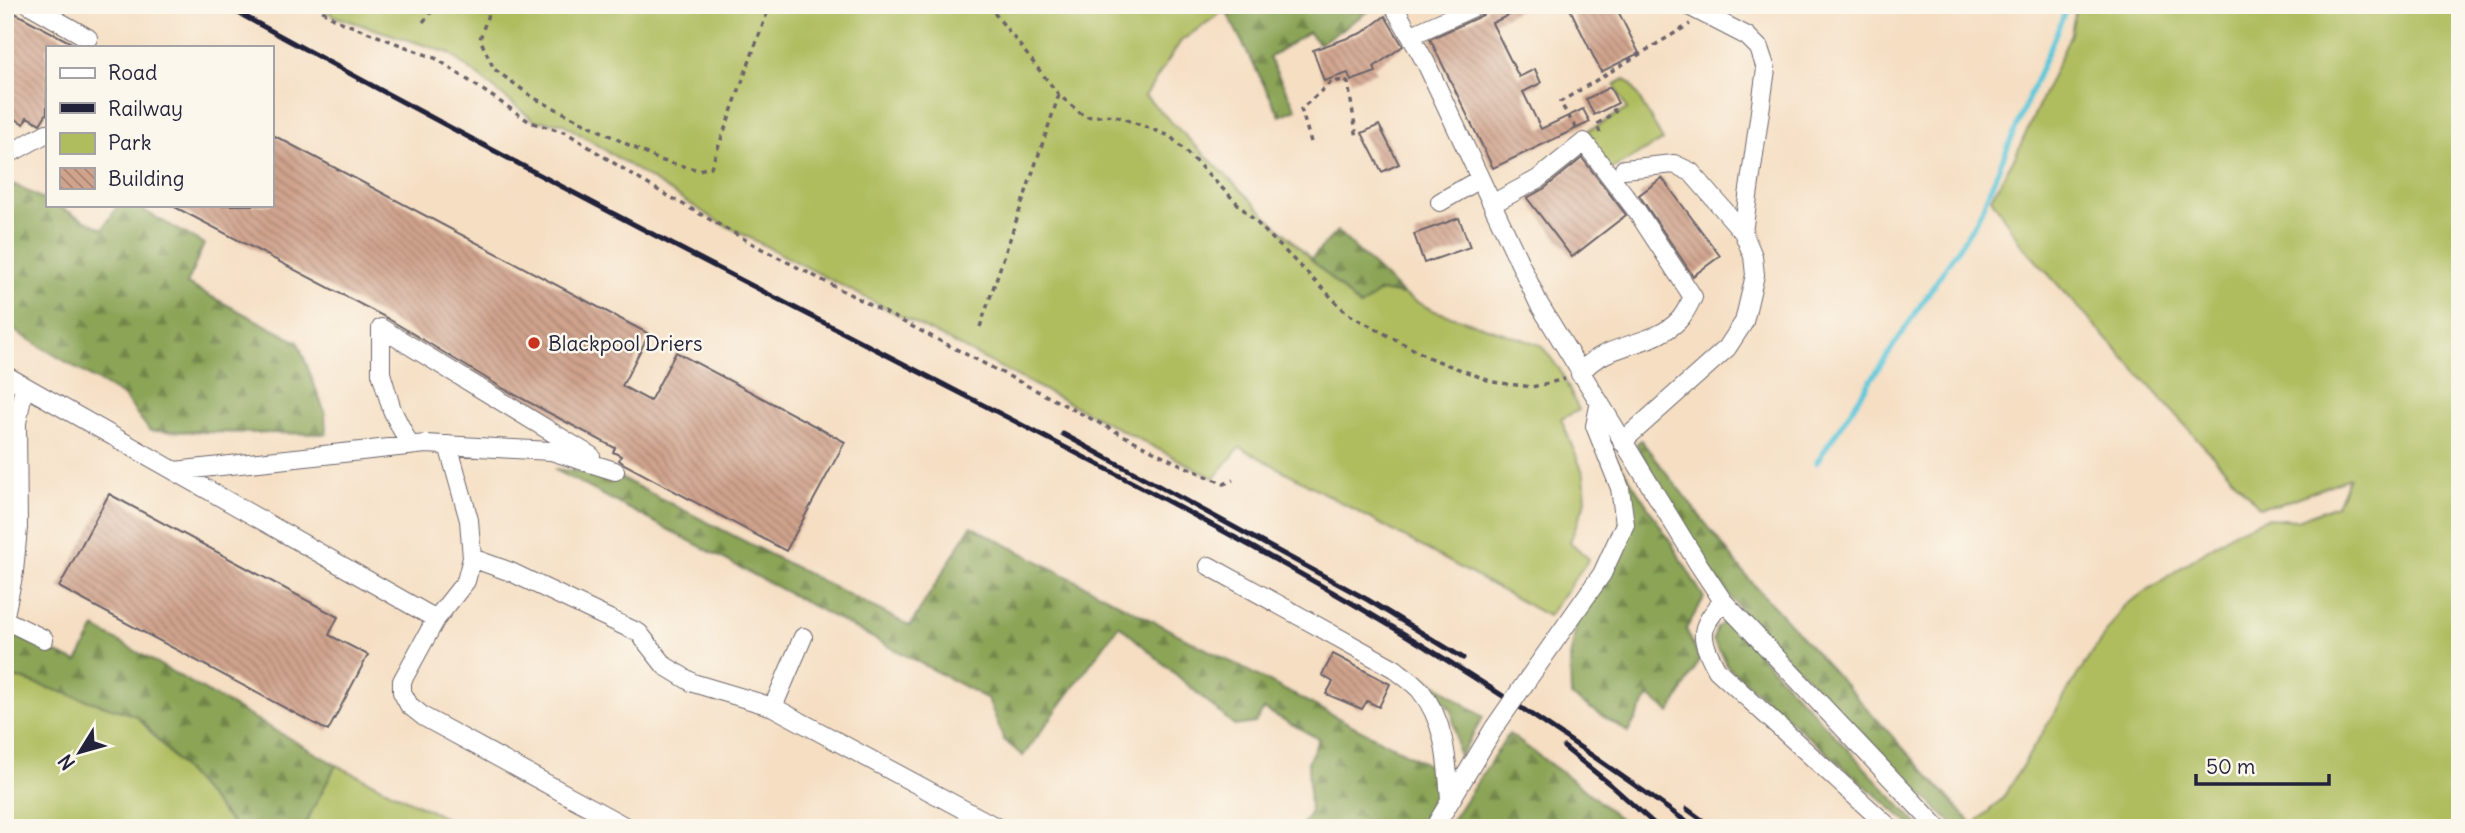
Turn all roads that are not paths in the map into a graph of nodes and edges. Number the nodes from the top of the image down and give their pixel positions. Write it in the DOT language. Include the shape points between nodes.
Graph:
graph roads {
  1 [pos="30,5"];
  2 [pos="1393,5"];
  3 [pos="1478,5"];
  4 [pos="1687,5"];
  5 [pos="1412,35"];
  6 [pos="88,38"];
  7 [pos="46,135"];
  8 [pos="5,156"];
  9 [pos="1624,169"];
  10 [pos="1480,179"];
  11 [pos="1440,202"];
  12 [pos="1492,204"];
  13 [pos="1743,233"];
  14 [pos="1580,374"];
  15 [pos="5,375"];
  16 [pos="24,386"];
  17 [pos="1600,406"];
  18 [pos="1622,442"];
  19 [pos="448,445"];
  20 [pos="410,446"];
  21 [pos="175,471"];
  22 [pos="472,558"];
  23 [pos="1209,566"];
  24 [pos="1723,601"];
  25 [pos="5,617"];
  26 [pos="436,618"];
  27 [pos="803,637"];
  28 [pos="44,639"];
  29 [pos="773,707"];
  30 [pos="1450,800"];
  31 [pos="628,828"];
  32 [pos="998,828"];
  33 [pos="1434,828"];
  34 [pos="1890,828"];
  35 [pos="1938,828"];
  1 -- 6 [label="street"];
  2 -- 5 [label="street"];
  3 -- 5 [label="street"];
  4 -- 13 [label="street" via="1747,36 1759,48 1766,69"];
  5 -- 10 [label="street"];
  7 -- 8 [label="street"];
  9 -- 13 [label="street" via="1674,164 1691,172"];
  10 -- 11 [label="street"];
  10 -- 12 [label="street"];
  12 -- 14 [label="street" via="1539,304"];
  12 -- 14 [label="street" via="1538,179 1584,142 1693,297 1680,320 1659,335 1587,363"];
  13 -- 18 [label="street" via="1755,275 1744,322 1727,348"];
  14 -- 17 [label="street"];
  15 -- 16 [label="street"];
  16 -- 21 [label="street"];
  16 -- 25 [label="street" via="17,423 18,528"];
  17 -- 18 [label="street"];
  17 -- 30 [label="street, bridge" via="1595,426 1620,488 1625,524 1602,574 1494,727"];
  18 -- 24 [label="street"];
  19 -- 20 [label="street"];
  19 -- 20 [label="street" via="551,451 615,471 381,328 381,373 392,411"];
  19 -- 22 [label="street" via="470,520"];
  20 -- 21 [label="street"];
  21 -- 26 [label="street"];
  22 -- 26 [label="street" via="466,581"];
  22 -- 29 [label="street" via="639,633 665,666 693,682"];
  23 -- 30 [label="street" via="1395,668 1420,690 1438,718"];
  24 -- 34 [label="street" via="1703,631 1706,650 1717,670"];
  24 -- 35 [label="street"];
  25 -- 28 [label="street"];
  26 -- 31 [label="street" via="402,681 409,705"];
  27 -- 29 [label="street"];
  29 -- 32 [label="street"];
  30 -- 33 [label="street"];
}
